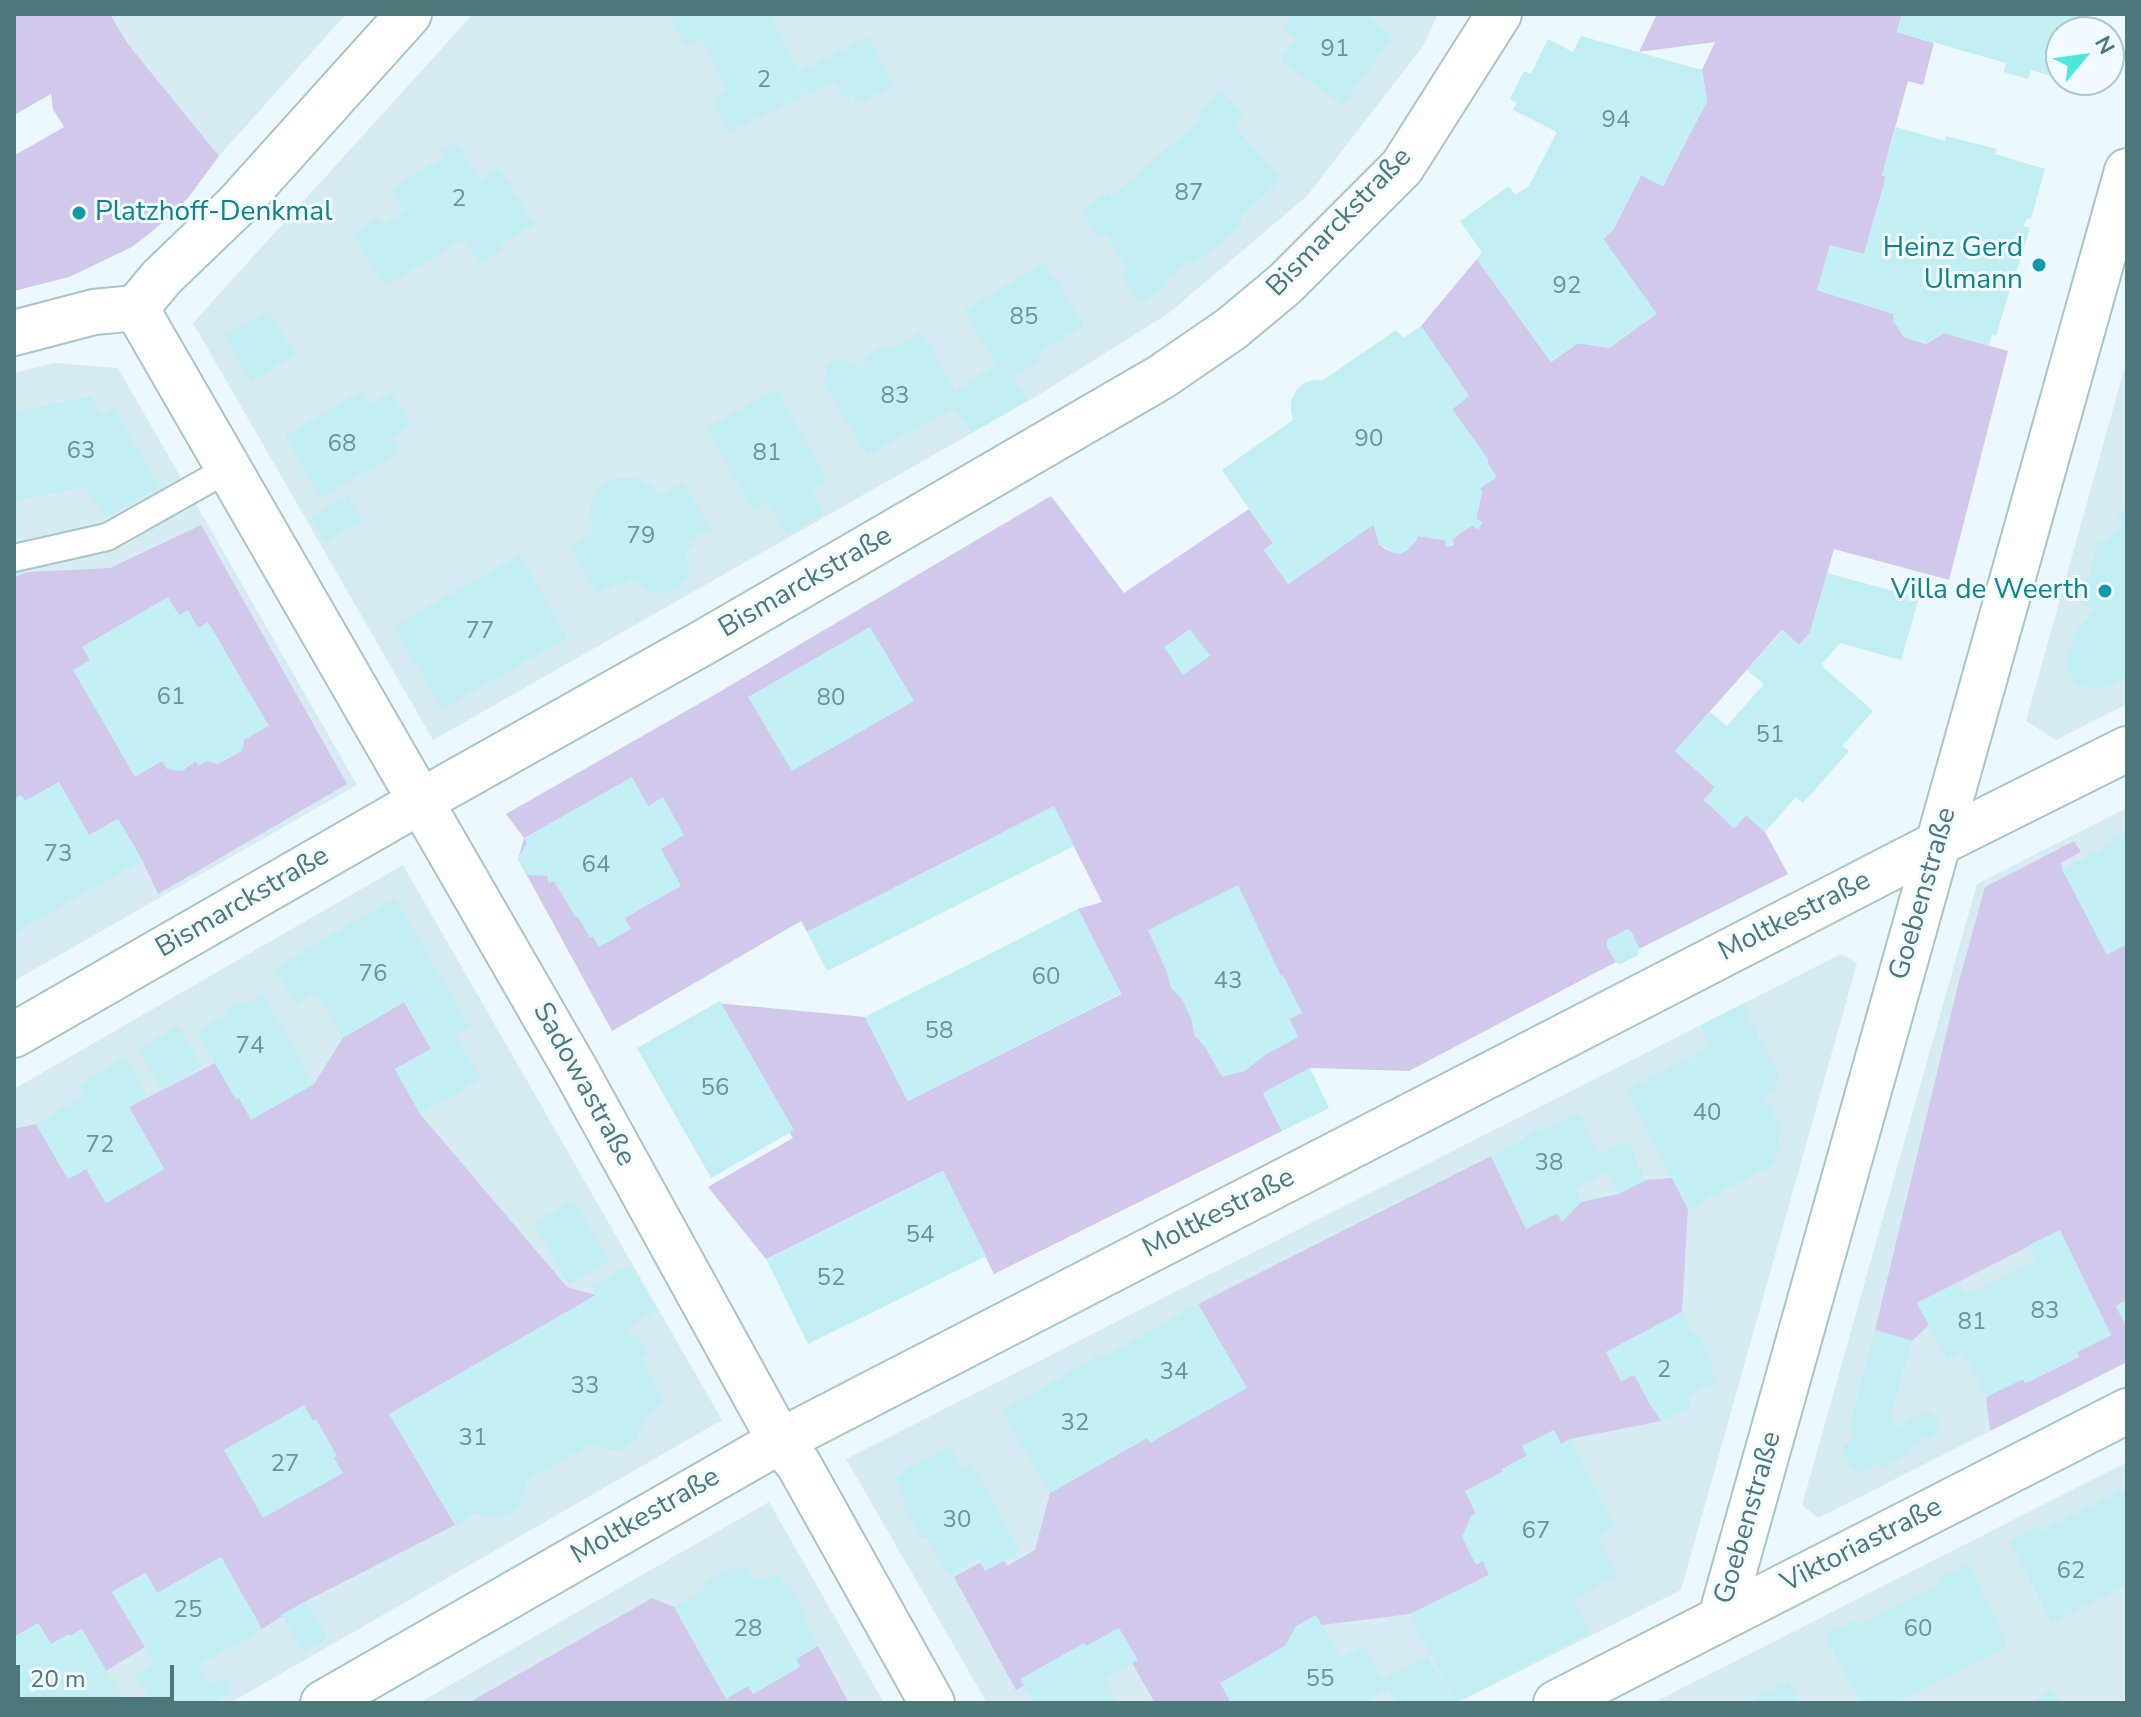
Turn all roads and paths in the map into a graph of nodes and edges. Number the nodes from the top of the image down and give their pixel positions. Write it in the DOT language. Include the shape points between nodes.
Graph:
graph roads {
  1 [pos="409,14"];
  2 [pos="1499,14"];
  3 [pos="2127,171"];
  4 [pos="136,308"];
  5 [pos="14,333"];
  6 [pos="228,469"];
  7 [pos="14,558"];
  8 [pos="2127,749"];
  9 [pos="421,801"];
  10 [pos="1939,843"];
  11 [pos="14,1035"];
  12 [pos="2127,1411"];
  13 [pos="780,1441"];
  14 [pos="1721,1617"];
  15 [pos="323,1703"];
  16 [pos="932,1703"];
  17 [pos="1556,1703"];
  1 -- 4 [label="street"];
  2 -- 9 [label="street, Bismarckstraße" via="1402,167 1285,284 1231,329 1161,377"];
  3 -- 10 [label="street, Goebenstraße"];
  4 -- 5 [label="street" via="94,312"];
  4 -- 6 [label="street, Sadowastraße"];
  6 -- 7 [label="lane" via="107,537"];
  6 -- 9 [label="street, Sadowastraße"];
  8 -- 10 [label="street, Moltkestraße"];
  9 -- 11 [label="street, Bismarckstraße"];
  9 -- 13 [label="street, Sadowastraße"];
  10 -- 13 [label="street, Moltkestraße"];
  10 -- 14 [label="street, Goebenstraße"];
  12 -- 14 [label="street, Viktoriastraße"];
  13 -- 15 [label="street, Moltkestraße"];
  13 -- 16 [label="street, Sadowastraße" via="799,1465"];
  14 -- 17 [label="street, Viktoriastraße"];
}
